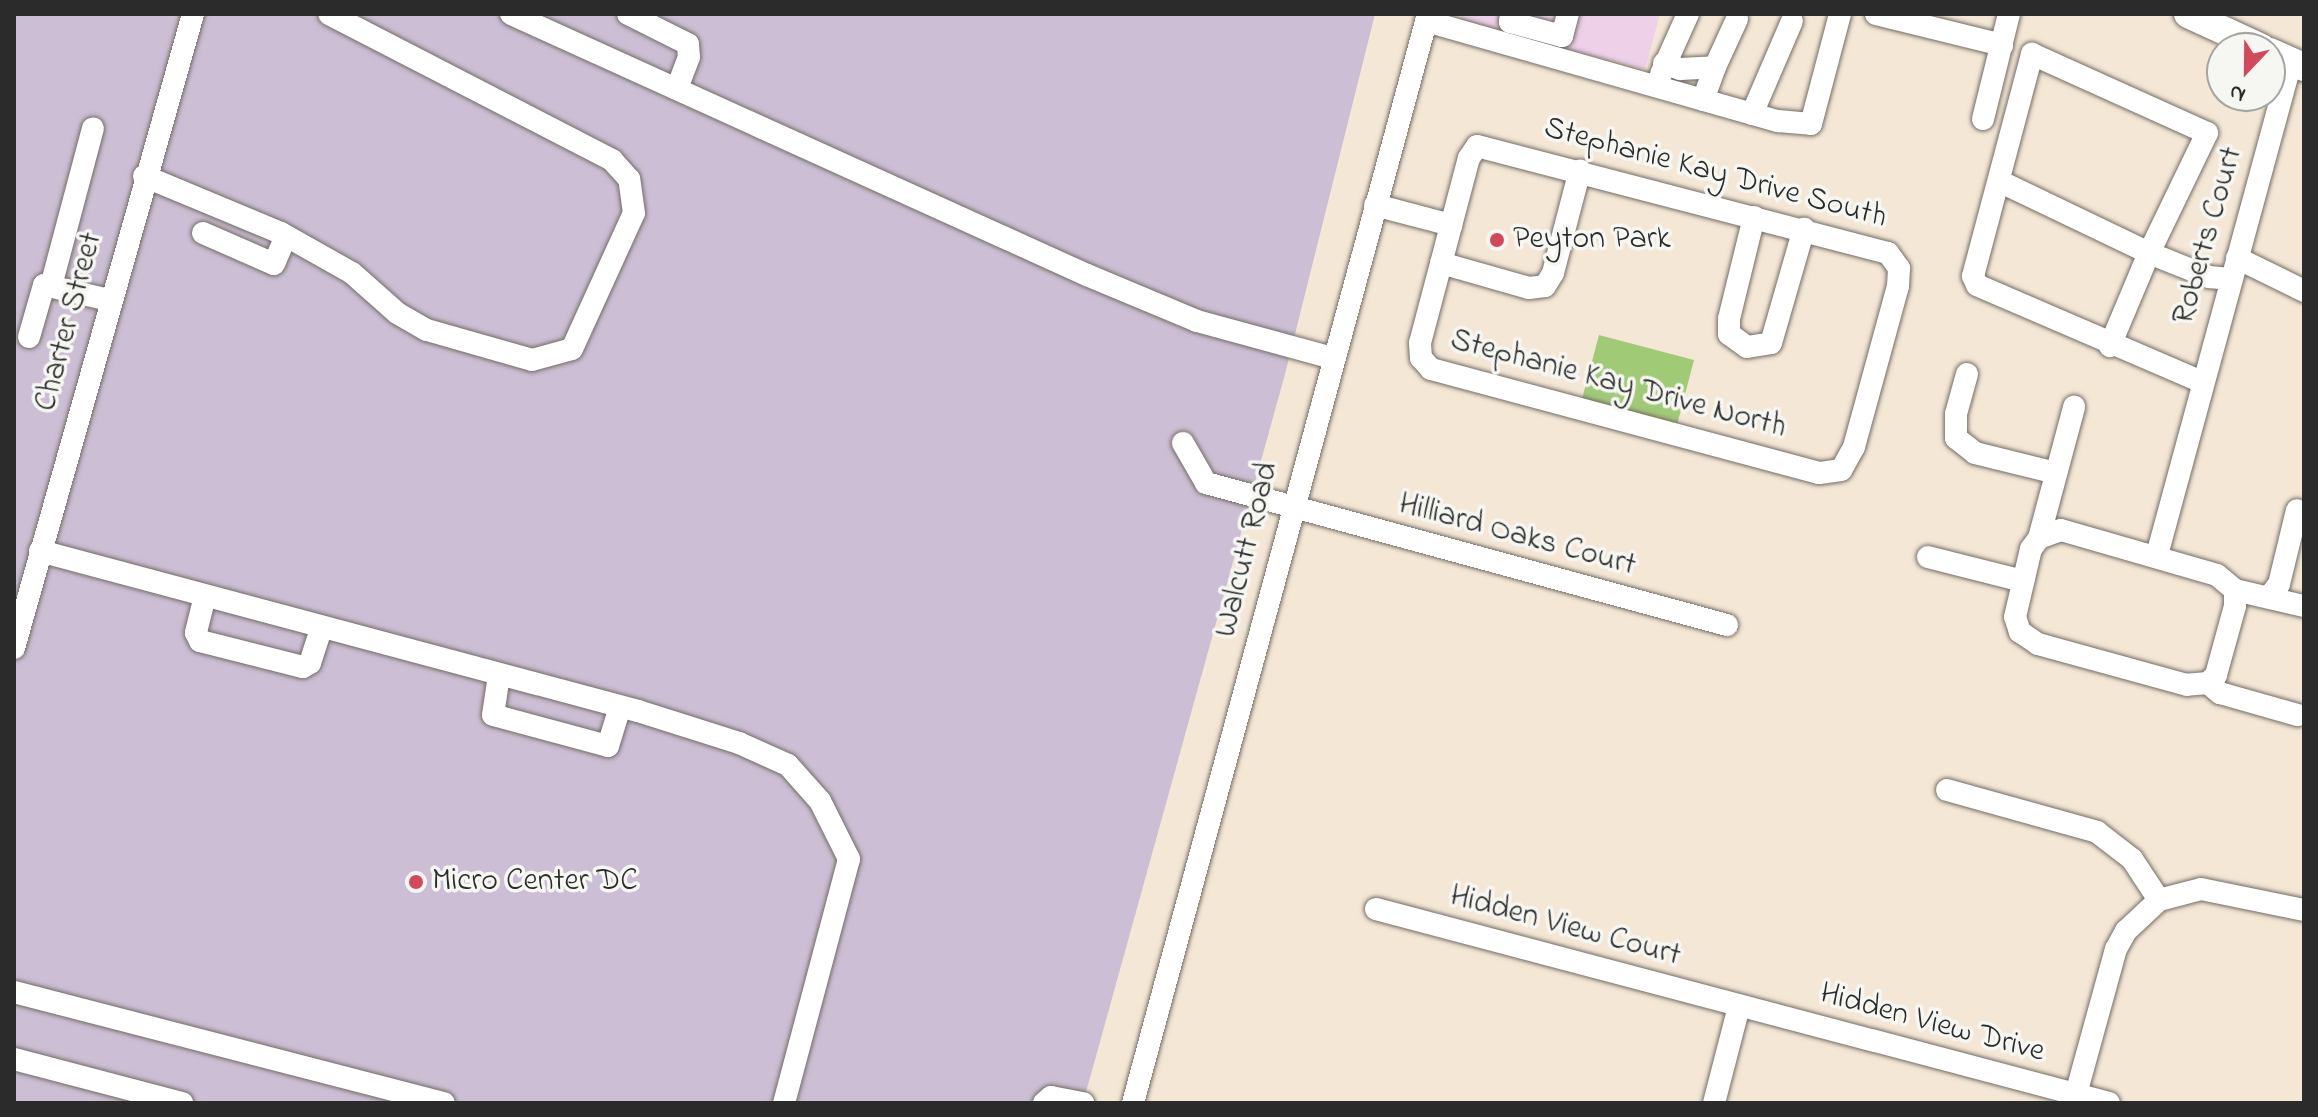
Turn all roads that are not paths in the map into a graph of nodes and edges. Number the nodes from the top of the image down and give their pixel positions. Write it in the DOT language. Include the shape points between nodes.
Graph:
graph roads {
  1 [pos="193,14"];
  2 [pos="329,14"];
  3 [pos="511,14"];
  4 [pos="628,14"];
  5 [pos="1511,14"];
  6 [pos="1568,14"];
  7 [pos="1674,14"];
  8 [pos="1688,14"];
  9 [pos="1840,14"];
  10 [pos="1876,14"];
  11 [pos="2009,14"];
  12 [pos="2188,14"];
  13 [pos="1427,17"];
  14 [pos="1737,19"];
  15 [pos="1792,21"];
  16 [pos="2227,32"];
  17 [pos="2002,45"];
  18 [pos="1666,58"];
  19 [pos="2288,60"];
  20 [pos="1715,67"];
  21 [pos="1656,87"];
  22 [pos="677,89"];
  23 [pos="1703,100"];
  24 [pos="1752,114"];
  25 [pos="1983,119"];
  26 [pos="93,128"];
  27 [pos="1580,170"];
  28 [pos="144,176"];
  29 [pos="2001,182"];
  30 [pos="1375,205"];
  31 [pos="1754,217"];
  32 [pos="1451,225"];
  33 [pos="1804,229"];
  34 [pos="203,233"];
  35 [pos="286,236"];
  36 [pos="2149,253"];
  37 [pos="1441,263"];
  38 [pos="2234,269"];
  39 [pos="51,286"];
  40 [pos="2304,291"];
  41 [pos="109,300"];
  42 [pos="29,337"];
  43 [pos="2110,346"];
  44 [pos="1332,358"];
  45 [pos="1967,374"];
  46 [pos="2202,382"];
  47 [pos="2074,407"];
  48 [pos="1183,443"];
  49 [pos="1841,470"];
  50 [pos="2056,473"];
  51 [pos="1290,510"];
  52 [pos="2297,510"];
  53 [pos="2039,538"];
  54 [pos="40,551"];
  55 [pos="2157,555"];
  56 [pos="1928,557"];
  57 [pos="2023,581"];
  58 [pos="2235,590"];
  59 [pos="205,596"];
  60 [pos="2269,597"];
  61 [pos="2304,606"];
  62 [pos="1727,625"];
  63 [pos="322,627"];
  64 [pos="14,648"];
  65 [pos="499,675"];
  66 [pos="2208,683"];
  67 [pos="620,707"];
  68 [pos="2298,715"];
  69 [pos="1947,790"];
  70 [pos="2159,900"];
  71 [pos="1376,909"];
  72 [pos="2304,910"];
  73 [pos="14,992"];
  74 [pos="1739,1006"];
  75 [pos="14,1059"];
  76 [pos="2076,1094"];
  77 [pos="182,1103"];
  78 [pos="444,1103"];
  79 [pos="784,1103"];
  80 [pos="1044,1103"];
  81 [pos="1083,1103"];
  82 [pos="1133,1103"];
  83 [pos="1714,1103"];
  84 [pos="2109,1103"];
  1 -- 28 [label="street, Charter Street"];
  2 -- 35 [label="street" via="612,160 629,179 634,213 572,349 532,360 427,330 397,313 352,273"];
  3 -- 22 [label="street"];
  4 -- 22 [label="street" via="688,44"];
  5 -- 6 [label="street" via="1510,22 1562,36"];
  7 -- 18 [label="street"];
  8 -- 18 [label="street"];
  9 -- 24 [label="street" via="1811,124"];
  10 -- 17 [label="street"];
  11 -- 17 [label="street"];
  12 -- 16 [label="main road"];
  13 -- 21 [label="street"];
  13 -- 30 [label="street, Walcutt Road"];
  14 -- 20 [label="street"];
  15 -- 24 [label="street"];
  17 -- 25 [label="street"];
  18 -- 20 [label="street" via="1680,69"];
  18 -- 21 [label="street"];
  19 -- 38 [label="street, Roberts Court"];
  20 -- 23 [label="street"];
  21 -- 23 [label="street"];
  22 -- 44 [label="street" via="1192,319"];
  23 -- 24 [label="street"];
  26 -- 39 [label="street"];
  27 -- 31 [label="street, Stephanie Kay Drive South"];
  27 -- 32 [label="street, Stephanie Kay Drive South" via="1477,146"];
  27 -- 37 [label="street" via="1545,286 1529,288"];
  28 -- 35 [label="street"];
  28 -- 41 [label="street, Charter Street"];
  29 -- 36 [label="street"];
  29 -- 36 [label="street" via="2032,54 2207,133"];
  29 -- 43 [label="street" via="1973,276 1977,285"];
  30 -- 32 [label="street"];
  30 -- 44 [label="street, Walcutt Road"];
  31 -- 33 [label="street, Stephanie Kay Drive South"];
  31 -- 33 [label="street" via="1729,319 1729,334 1747,347 1771,343"];
  32 -- 37 [label="street, Stephanie Kay Drive North"];
  33 -- 49 [label="street, Stephanie Kay Drive South" via="1888,253 1899,268 1854,447"];
  34 -- 35 [label="street" via="274,264"];
  36 -- 38 [label="street" via="2209,277"];
  36 -- 43 [label="street"];
  37 -- 49 [label="street, Stephanie Kay Drive North" via="1420,343 1421,358 1431,369 1819,473"];
  38 -- 40 [label="street"];
  38 -- 46 [label="street, Roberts Court"];
  39 -- 41 [label="street"];
  39 -- 42 [label="street" via="44,285"];
  41 -- 54 [label="street, Charter Street"];
  43 -- 46 [label="street"];
  44 -- 51 [label="street, Walcutt Road"];
  45 -- 50 [label="street" via="1956,414 1956,438 1975,453"];
  46 -- 55 [label="street, Roberts Court"];
  47 -- 50 [label="street"];
  48 -- 51 [label="street, Hilliard Oaks Court" via="1206,483"];
  50 -- 53 [label="street"];
  51 -- 62 [label="street, Hilliard Oaks Court"];
  51 -- 82 [label="street, Walcutt Road"];
  52 -- 60 [label="street" via="2279,584"];
  53 -- 55 [label="street" via="2061,530"];
  53 -- 57 [label="street"];
  54 -- 59 [label="street"];
  54 -- 64 [label="street, Charter Street"];
  55 -- 58 [label="street" via="2217,575"];
  56 -- 57 [label="street"];
  57 -- 66 [label="street" via="2015,617 2028,640 2187,685"];
  58 -- 60 [label="street"];
  58 -- 66 [label="street" via="2232,620 2216,675"];
  59 -- 63 [label="street"];
  59 -- 63 [label="street" via="196,633 200,641 303,667 310,663"];
  60 -- 61 [label="street"];
  63 -- 65 [label="street"];
  65 -- 67 [label="street"];
  65 -- 67 [label="street" via="493,715 608,746"];
  66 -- 68 [label="street" via="2220,693"];
  67 -- 79 [label="street" via="739,743 788,765 820,801 849,859"];
  69 -- 70 [label="street" via="2097,832 2132,859"];
  70 -- 72 [label="street" via="2201,889"];
  70 -- 76 [label="street" via="2126,931 2116,949"];
  71 -- 74 [label="street, Hidden View Court"];
  73 -- 78 [label="street"];
  74 -- 76 [label="street, Hidden View Drive"];
  74 -- 83 [label="street"];
  75 -- 77 [label="street"];
  76 -- 84 [label="street, Hidden View Drive"];
  80 -- 81 [label="street" via="1051,1097"];
}
